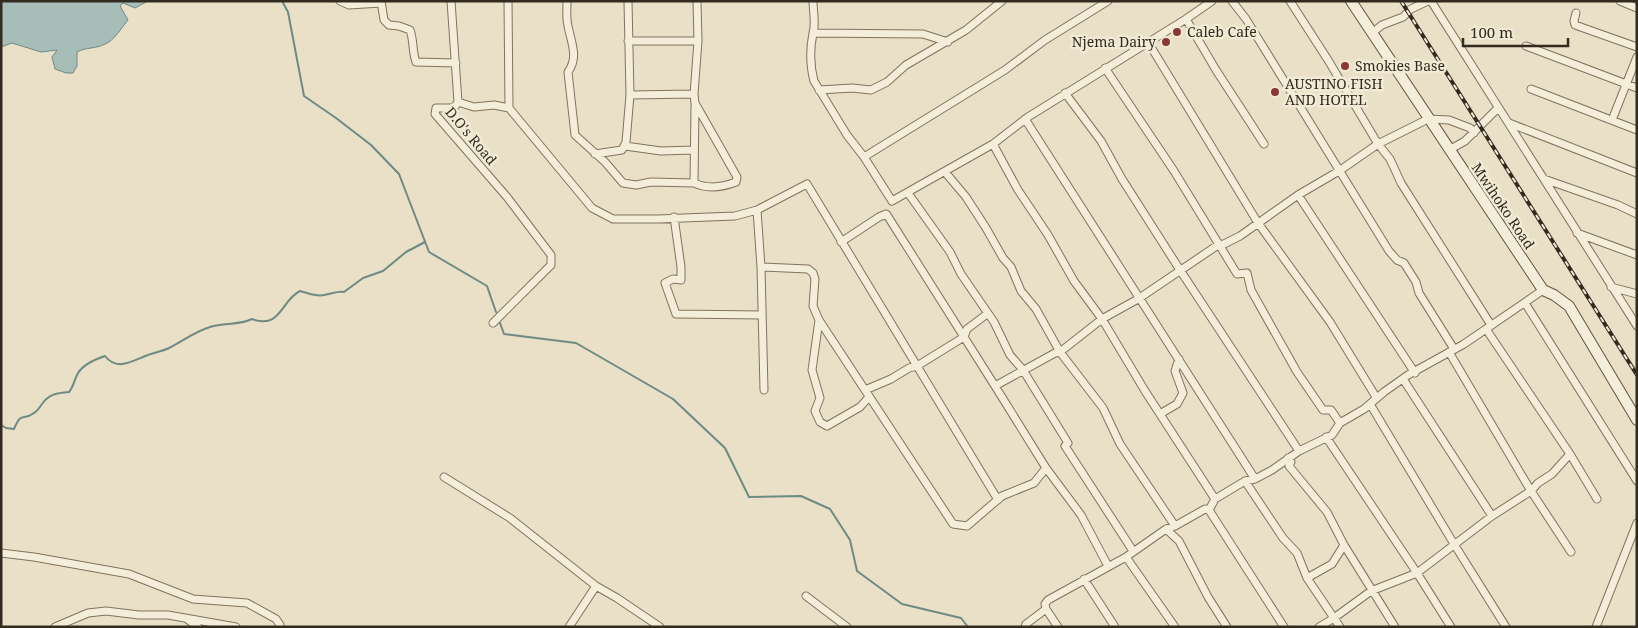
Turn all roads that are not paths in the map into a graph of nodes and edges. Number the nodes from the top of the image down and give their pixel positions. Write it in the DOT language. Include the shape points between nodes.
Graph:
graph roads {
  1 [pos="340,1"];
  2 [pos="451,1"];
  3 [pos="508,1"];
  4 [pos="567,1"];
  5 [pos="628,1"];
  6 [pos="697,1"];
  7 [pos="813,1"];
  8 [pos="1002,1"];
  9 [pos="1108,1"];
  10 [pos="1212,1"];
  11 [pos="1232,1"];
  12 [pos="1290,1"];
  13 [pos="1351,1"];
  14 [pos="1430,1"];
  15 [pos="1620,1"];
  16 [pos="381,2"];
  17 [pos="1637,8"];
  18 [pos="1576,13"];
  19 [pos="1186,19"];
  20 [pos="813,33"];
  21 [pos="1372,33"];
  22 [pos="628,41"];
  23 [pos="698,41"];
  24 [pos="948,42"];
  25 [pos="1148,42"];
  26 [pos="1526,46"];
  27 [pos="1637,46"];
  28 [pos="1637,57"];
  29 [pos="456,64"];
  30 [pos="1105,68"];
  31 [pos="1626,84"];
  32 [pos="1637,88"];
  33 [pos="1531,89"];
  34 [pos="819,90"];
  35 [pos="1065,93"];
  36 [pos="694,94"];
  37 [pos="630,95"];
  38 [pos="458,102"];
  39 [pos="695,103"];
  40 [pos="509,108"];
  41 [pos="1498,108"];
  42 [pos="1025,119"];
  43 [pos="1428,119"];
  44 [pos="1612,120"];
  45 [pos="1508,123"];
  46 [pos="1637,130"];
  47 [pos="1474,133"];
  48 [pos="993,144"];
  49 [pos="1264,144"];
  50 [pos="1378,144"];
  51 [pos="625,146"];
  52 [pos="694,150"];
  53 [pos="1449,150"];
  54 [pos="595,154"];
  55 [pos="864,157"];
  56 [pos="945,172"];
  57 [pos="1340,172"];
  58 [pos="1637,173"];
  59 [pos="1543,179"];
  60 [pos="694,183"];
  61 [pos="908,193"];
  62 [pos="1298,195"];
  63 [pos="757,210"];
  64 [pos="1637,214"];
  65 [pos="674,217"];
  66 [pos="1258,223"];
  67 [pos="1576,233"];
  68 [pos="840,242"];
  69 [pos="1218,245"];
  70 [pos="1637,255"];
  71 [pos="762,266"];
  72 [pos="1180,270"];
  73 [pos="1612,287"];
  74 [pos="1543,290"];
  75 [pos="1637,294"];
  76 [pos="1138,298"];
  77 [pos="1525,303"];
  78 [pos="987,314"];
  79 [pos="762,315"];
  80 [pos="819,320"];
  81 [pos="1102,320"];
  82 [pos="493,323"];
  83 [pos="1637,326"];
  84 [pos="1489,327"];
  85 [pos="964,337"];
  86 [pos="1451,351"];
  87 [pos="1060,352"];
  88 [pos="1179,359"];
  89 [pos="917,366"];
  90 [pos="1023,370"];
  91 [pos="1415,373"];
  92 [pos="1403,379"];
  93 [pos="995,386"];
  94 [pos="764,390"];
  95 [pos="865,390"];
  96 [pos="869,397"];
  97 [pos="1376,398"];
  98 [pos="1370,404"];
  99 [pos="1160,414"];
  100 [pos="1637,420"];
  101 [pos="1340,424"];
  102 [pos="1326,437"];
  103 [pos="1299,451"];
  104 [pos="1570,454"];
  105 [pos="1288,458"];
  106 [pos="1046,468"];
  107 [pos="444,477"];
  108 [pos="1255,479"];
  109 [pos="1245,481"];
  110 [pos="1637,481"];
  111 [pos="1531,491"];
  112 [pos="1215,499"];
  113 [pos="1597,499"];
  114 [pos="998,500"];
  115 [pos="1209,510"];
  116 [pos="1492,516"];
  117 [pos="1637,522"];
  118 [pos="1175,526"];
  119 [pos="1166,529"];
  120 [pos="1454,544"];
  121 [pos="1344,545"];
  122 [pos="1133,551"];
  123 [pos="1571,552"];
  124 [pos="1,553"];
  125 [pos="1126,557"];
  126 [pos="1108,566"];
  127 [pos="1417,573"];
  128 [pos="1306,578"];
  129 [pos="1084,580"];
  130 [pos="596,586"];
  131 [pos="1372,591"];
  132 [pos="806,596"];
  133 [pos="1046,609"];
  134 [pos="185,617"];
  135 [pos="1334,618"];
  136 [pos="55,627"];
  137 [pos="198,627"];
  138 [pos="236,627"];
  139 [pos="279,627"];
  140 [pos="569,627"];
  141 [pos="660,627"];
  142 [pos="847,627"];
  143 [pos="1025,627"];
  144 [pos="1058,627"];
  145 [pos="1115,627"];
  146 [pos="1174,627"];
  147 [pos="1227,627"];
  148 [pos="1284,627"];
  149 [pos="1319,627"];
  150 [pos="1340,627"];
  151 [pos="1394,627"];
  152 [pos="1451,627"];
  153 [pos="1506,627"];
  154 [pos="1596,627"];
  1 -- 16 [label="street" via="349,5"];
  2 -- 29 [label="street, D.O's Road"];
  3 -- 40 [label="street"];
  4 -- 54 [label="street" via="567,24 573,43 573,66 568,72 575,136"];
  5 -- 22 [label="street"];
  6 -- 23 [label="street"];
  7 -- 20 [label="street"];
  8 -- 24 [label="street"];
  9 -- 55 [label="street" via="1045,40 1005,70"];
  10 -- 19 [label="street"];
  11 -- 57 [label="street"];
  12 -- 50 [label="street"];
  13 -- 21 [label="street, Mwihoko Road"];
  14 -- 21 [label="street"];
  14 -- 41 [label="street"];
  15 -- 17 [label="street"];
  16 -- 29 [label="street" via="384,20 389,25 410,30 416,62"];
  18 -- 27 [label="street" via="1575,25"];
  19 -- 25 [label="street"];
  19 -- 49 [label="street"];
  20 -- 24 [label="street" via="923,34"];
  20 -- 34 [label="street" via="812,72"];
  21 -- 43 [label="street, Mwihoko Road"];
  22 -- 23 [label="street"];
  22 -- 37 [label="street"];
  23 -- 36 [label="street"];
  24 -- 34 [label="street" via="870,90"];
  25 -- 30 [label="street"];
  25 -- 66 [label="street"];
  26 -- 31 [label="street"];
  28 -- 31 [label="street"];
  29 -- 38 [label="street, D.O's Road"];
  30 -- 35 [label="street"];
  30 -- 69 [label="street" via="1174,171"];
  31 -- 32 [label="street"];
  31 -- 44 [label="street"];
  33 -- 44 [label="street"];
  34 -- 55 [label="street"];
  35 -- 42 [label="street"];
  35 -- 72 [label="street" via="1101,141"];
  36 -- 37 [label="street"];
  36 -- 39 [label="street"];
  37 -- 51 [label="street"];
  38 -- 40 [label="street" via="474,107"];
  38 -- 82 [label="street, D.O's Road" via="454,108 436,108 435,114 552,255 551,265"];
  39 -- 52 [label="street"];
  39 -- 60 [label="street" via="738,180 726,186"];
  40 -- 65 [label="street" via="592,208 613,218"];
  41 -- 45 [label="street"];
  41 -- 47 [label="street"];
  42 -- 48 [label="street"];
  42 -- 76 [label="street"];
  43 -- 47 [label="street" via="1449,120 1470,128"];
  43 -- 50 [label="street"];
  43 -- 53 [label="street, Mwihoko Road"];
  44 -- 46 [label="street"];
  45 -- 58 [label="street"];
  45 -- 59 [label="street"];
  47 -- 53 [label="street"];
  48 -- 56 [label="street"];
  48 -- 81 [label="street" via="1074,281"];
  50 -- 57 [label="street"];
  50 -- 84 [label="street"];
  51 -- 52 [label="street" via="661,151"];
  51 -- 54 [label="street" via="622,150"];
  52 -- 60 [label="street"];
  53 -- 74 [label="street, Mwihoko Road"];
  54 -- 60 [label="street" via="624,183"];
  55 -- 61 [label="street" via="892,201"];
  56 -- 61 [label="street"];
  56 -- 87 [label="street" via="966,197 1011,267 1021,291 1036,309"];
  57 -- 62 [label="street"];
  57 -- 86 [label="street" via="1389,252 1404,263 1416,282"];
  59 -- 64 [label="street"];
  59 -- 67 [label="street"];
  61 -- 78 [label="street" via="950,252 960,274"];
  62 -- 66 [label="street"];
  62 -- 91 [label="street"];
  63 -- 65 [label="street" via="735,216"];
  63 -- 68 [label="street" via="806,184"];
  63 -- 71 [label="street"];
  65 -- 79 [label="street" via="681,280 672,279 665,283 676,314"];
  66 -- 69 [label="street" via="1240,236"];
  66 -- 97 [label="street" via="1330,322"];
  67 -- 70 [label="street"];
  67 -- 73 [label="street"];
  68 -- 85 [label="street" via="886,214"];
  68 -- 89 [label="street"];
  69 -- 72 [label="street"];
  69 -- 101 [label="street" via="1237,274 1247,273 1251,290 1297,372 1323,410 1331,410"];
  71 -- 79 [label="street"];
  71 -- 80 [label="street" via="813,273 813,306"];
  72 -- 76 [label="street"];
  72 -- 103 [label="street"];
  73 -- 75 [label="street"];
  73 -- 83 [label="street"];
  74 -- 77 [label="street"];
  74 -- 100 [label="street, Mwihoko Road" via="1569,306"];
  76 -- 81 [label="street"];
  76 -- 88 [label="street"];
  77 -- 84 [label="street"];
  77 -- 110 [label="street"];
  78 -- 85 [label="street" via="967,329"];
  78 -- 90 [label="street" via="1010,355"];
  79 -- 94 [label="street"];
  80 -- 95 [label="street"];
  80 -- 96 [label="street" via="812,370 820,398 815,411 818,419 827,426 860,407"];
  81 -- 87 [label="street"];
  81 -- 99 [label="street"];
  84 -- 86 [label="street"];
  84 -- 104 [label="street"];
  85 -- 89 [label="street"];
  85 -- 93 [label="street"];
  86 -- 91 [label="street"];
  86 -- 111 [label="street"];
  87 -- 90 [label="street"];
  87 -- 118 [label="street" via="1103,408 1120,444"];
  88 -- 99 [label="street" via="1174,371 1183,393 1177,404"];
  88 -- 108 [label="street"];
  89 -- 95 [label="street"];
  89 -- 114 [label="street"];
  90 -- 93 [label="street"];
  90 -- 122 [label="street" via="1068,443 1065,446"];
  91 -- 92 [label="street"];
  92 -- 97 [label="street"];
  92 -- 116 [label="street"];
  93 -- 106 [label="street"];
  95 -- 96 [label="street"];
  96 -- 114 [label="street" via="953,524 967,526"];
  97 -- 98 [label="street"];
  98 -- 101 [label="street"];
  98 -- 120 [label="street"];
  99 -- 112 [label="street"];
  101 -- 102 [label="street" via="1332,435"];
  102 -- 103 [label="street"];
  102 -- 127 [label="street"];
  103 -- 105 [label="street"];
  104 -- 111 [label="street"];
  104 -- 113 [label="street"];
  105 -- 108 [label="street"];
  105 -- 121 [label="street" via="1292,462 1289,466 1327,512"];
  106 -- 114 [label="street" via="1034,483"];
  106 -- 126 [label="street" via="1080,515"];
  107 -- 130 [label="street" via="510,518"];
  108 -- 109 [label="street"];
  109 -- 112 [label="street"];
  109 -- 128 [label="street" via="1283,538 1297,553"];
  111 -- 116 [label="street"];
  111 -- 123 [label="street"];
  112 -- 115 [label="street"];
  115 -- 118 [label="street" via="1205,509"];
  115 -- 148 [label="street"];
  116 -- 120 [label="street"];
  117 -- 154 [label="street"];
  118 -- 119 [label="street"];
  119 -- 122 [label="street"];
  119 -- 147 [label="street" via="1179,541"];
  120 -- 127 [label="street"];
  120 -- 153 [label="street"];
  121 -- 128 [label="street" via="1332,564"];
  121 -- 131 [label="street"];
  122 -- 125 [label="street"];
  124 -- 139 [label="street" via="128,574 193,598 248,603 276,619"];
  125 -- 126 [label="street"];
  125 -- 146 [label="street"];
  126 -- 129 [label="street"];
  127 -- 131 [label="street"];
  127 -- 152 [label="street"];
  128 -- 135 [label="street"];
  129 -- 133 [label="street" via="1048,600"];
  129 -- 145 [label="street"];
  130 -- 140 [label="street"];
  130 -- 141 [label="street"];
  131 -- 135 [label="street"];
  131 -- 151 [label="street"];
  132 -- 142 [label="street"];
  133 -- 143 [label="street"];
  133 -- 144 [label="street"];
  134 -- 136 [label="street" via="88,612"];
  134 -- 137 [label="street"];
  134 -- 138 [label="street"];
  135 -- 149 [label="street"];
  135 -- 150 [label="street"];
}
